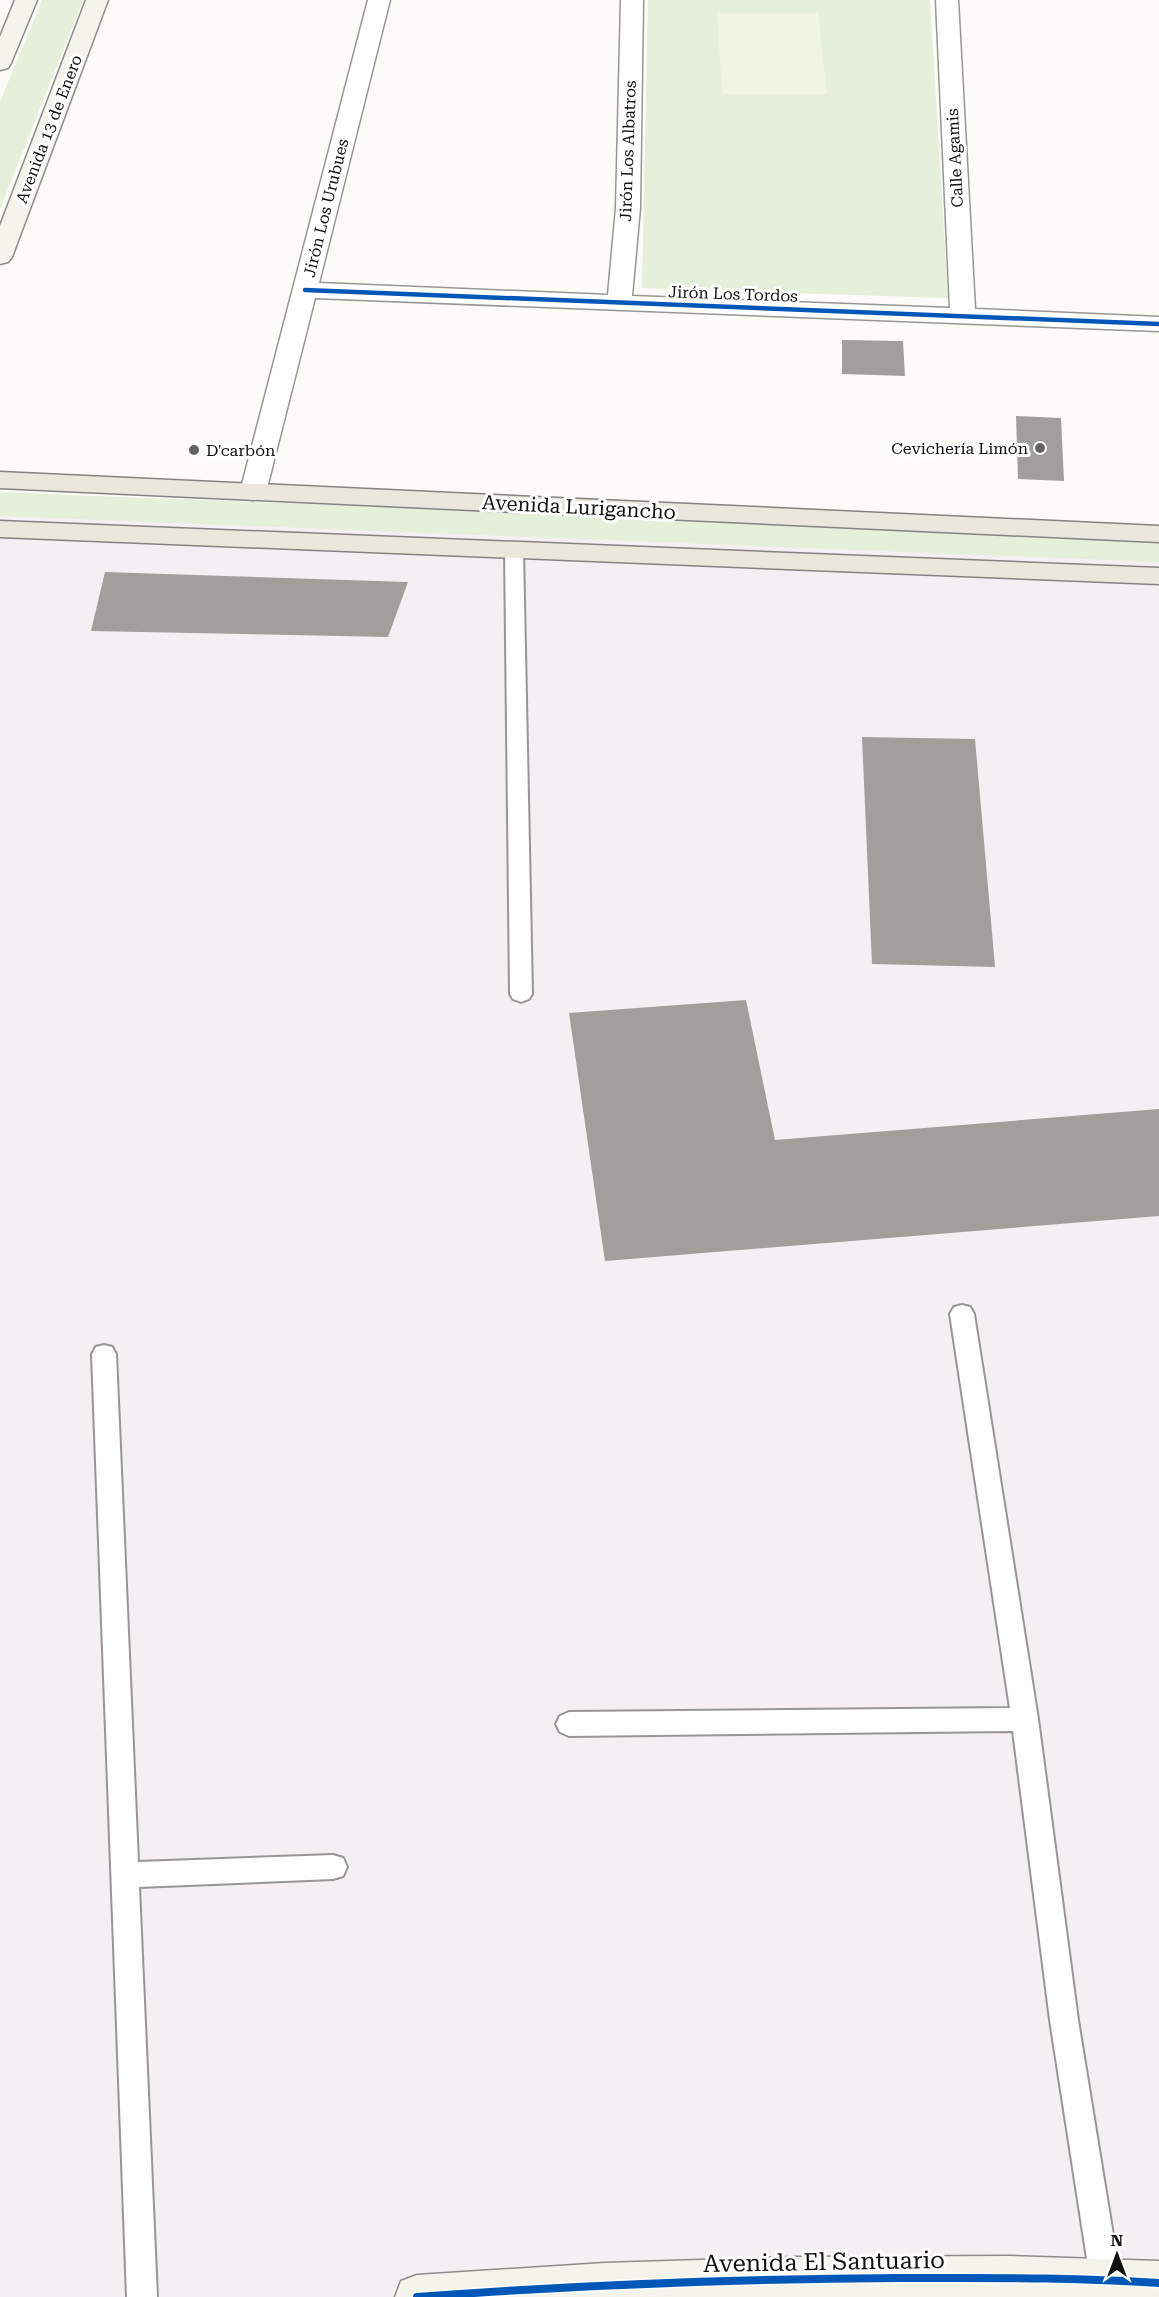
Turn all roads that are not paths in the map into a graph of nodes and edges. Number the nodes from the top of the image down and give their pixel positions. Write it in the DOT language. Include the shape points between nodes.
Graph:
graph roads {
  1 [pos="26,0"];
  2 [pos="97,0"];
  3 [pos="379,0"];
  4 [pos="632,0"];
  5 [pos="947,0"];
  6 [pos="0,63"];
  7 [pos="0,257"];
  8 [pos="305,290"];
  9 [pos="619,303"];
  10 [pos="963,316"];
  11 [pos="1159,324"];
  12 [pos="0,480"];
  13 [pos="253,492"];
  14 [pos="0,529"];
  15 [pos="1159,534"];
  16 [pos="514,550"];
  17 [pos="1159,576"];
  18 [pos="521,994"];
  19 [pos="962,1314"];
  20 [pos="104,1354"];
  21 [pos="1026,1719"];
  22 [pos="569,1724"];
  23 [pos="333,1867"];
  24 [pos="126,1875"];
  25 [pos="1105,2278"];
  26 [pos="1159,2283"];
  27 [pos="142,2297"];
  28 [pos="417,2297"];
  1 -- 6 [label="main road"];
  2 -- 7 [label="main road, Avenida 13 de Enero"];
  3 -- 8 [label="street, Jirón Los Urubues"];
  4 -- 9 [label="street, Jirón Los Albatros" via="628,208"];
  5 -- 10 [label="street, Calle Agamis"];
  8 -- 9 [label="street, Jirón Los Tordos"];
  8 -- 13 [label="street, Jirón Los Urubues"];
  9 -- 10 [label="street, Jirón Los Tordos"];
  10 -- 11 [label="street, Jirón Los Tordos"];
  12 -- 13 [label="main road, Avenida Lurigancho"];
  13 -- 15 [label="main road, Avenida Lurigancho"];
  14 -- 16 [label="main road"];
  16 -- 17 [label="main road"];
  16 -- 18 [label="lane"];
  19 -- 21 [label="lane"];
  20 -- 24 [label="lane"];
  21 -- 22 [label="lane"];
  21 -- 25 [label="lane" via="1064,2020"];
  23 -- 24 [label="lane"];
  24 -- 27 [label="lane"];
  25 -- 26 [label="main road, Avenida El Santuario"];
  25 -- 28 [label="main road, Avenida El Santuario" via="789,2278"];
}
